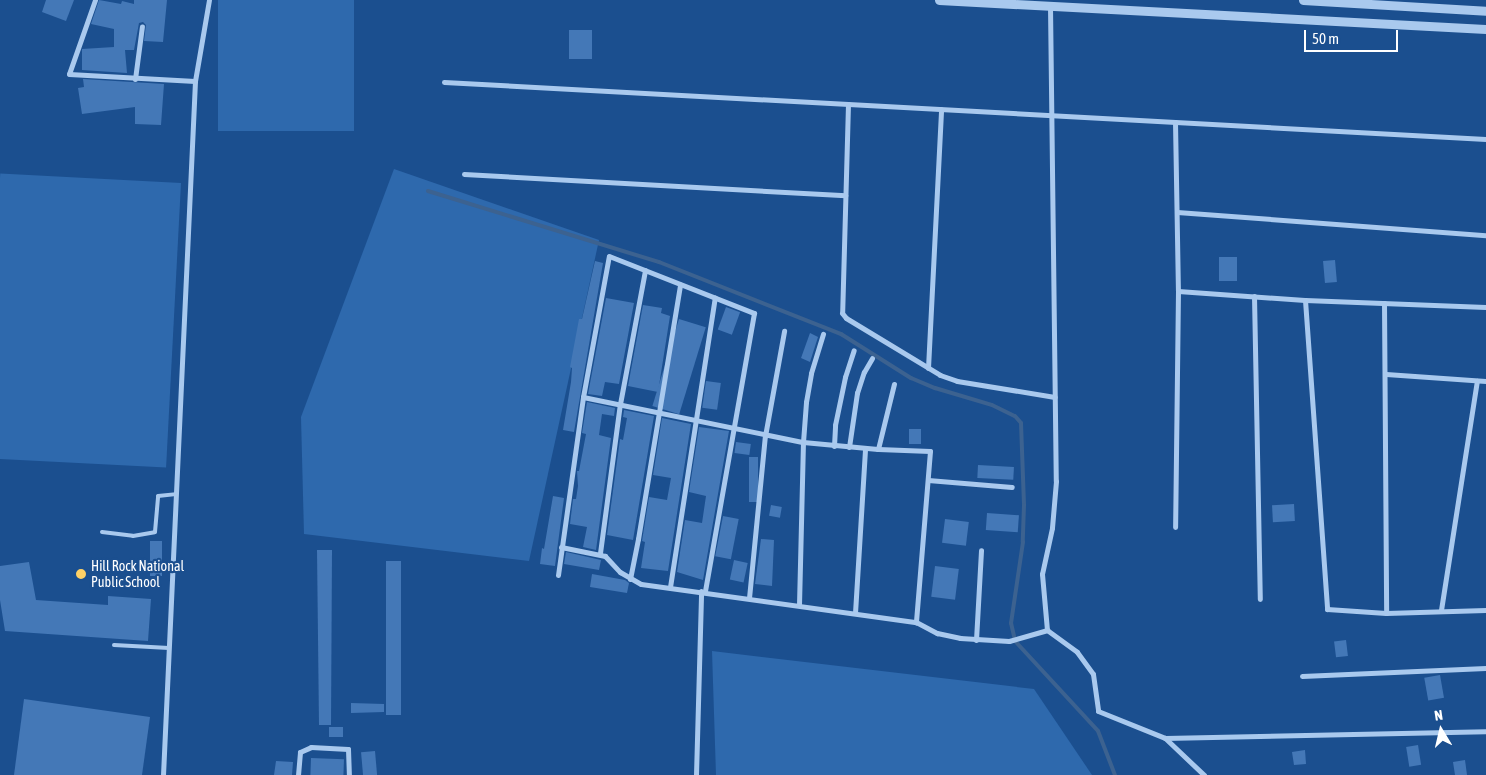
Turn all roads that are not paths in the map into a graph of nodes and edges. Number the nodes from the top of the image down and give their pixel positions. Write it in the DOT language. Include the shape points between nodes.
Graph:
graph roads {
  1 [pos="95,0"];
  2 [pos="209,0"];
  3 [pos="939,0"];
  4 [pos="1303,0"];
  5 [pos="1050,3"];
  6 [pos="1486,11"];
  7 [pos="142,26"];
  8 [pos="1486,29"];
  9 [pos="135,79"];
  10 [pos="196,81"];
  11 [pos="444,82"];
  12 [pos="848,104"];
  13 [pos="941,109"];
  14 [pos="1052,116"];
  15 [pos="1174,122"];
  16 [pos="1486,139"];
  17 [pos="464,174"];
  18 [pos="845,195"];
  19 [pos="1177,212"];
  20 [pos="1486,235"];
  21 [pos="645,270"];
  22 [pos="680,284"];
  23 [pos="1178,291"];
  24 [pos="1254,296"];
  25 [pos="715,297"];
  26 [pos="1305,300"];
  27 [pos="1384,303"];
  28 [pos="1486,307"];
  29 [pos="784,331"];
  30 [pos="823,334"];
  31 [pos="854,350"];
  32 [pos="872,358"];
  33 [pos="928,368"];
  34 [pos="1386,374"];
  35 [pos="1477,381"];
  36 [pos="1486,381"];
  37 [pos="894,384"];
  38 [pos="583,397"];
  39 [pos="1055,397"];
  40 [pos="620,404"];
  41 [pos="659,413"];
  42 [pos="697,422"];
  43 [pos="733,430"];
  44 [pos="765,436"];
  45 [pos="802,442"];
  46 [pos="834,446"];
  47 [pos="849,447"];
  48 [pos="864,448"];
  49 [pos="878,450"];
  50 [pos="928,480"];
  51 [pos="1012,486"];
  52 [pos="176,494"];
  53 [pos="1175,527"];
  54 [pos="102,532"];
  55 [pos="562,547"];
  56 [pos="982,550"];
  57 [pos="600,553"];
  58 [pos="558,575"];
  59 [pos="630,579"];
  60 [pos="670,587"];
  61 [pos="703,591"];
  62 [pos="749,598"];
  63 [pos="1260,599"];
  64 [pos="798,605"];
  65 [pos="1441,610"];
  66 [pos="1486,610"];
  67 [pos="1386,612"];
  68 [pos="855,613"];
  69 [pos="916,622"];
  70 [pos="1047,630"];
  71 [pos="976,640"];
  72 [pos="114,645"];
  73 [pos="169,648"];
  74 [pos="1486,668"];
  75 [pos="1302,676"];
  76 [pos="1486,731"];
  77 [pos="1164,738"];
  78 [pos="163,775"];
  79 [pos="298,775"];
  80 [pos="349,775"];
  81 [pos="696,775"];
  82 [pos="1204,775"];
  1 -- 9 [label="street" via="70,74"];
  2 -- 10 [label="street"];
  3 -- 5 [label="street"];
  4 -- 6 [label="street"];
  5 -- 8 [label="street"];
  5 -- 14 [label="street"];
  7 -- 9 [label="street"];
  9 -- 10 [label="street"];
  10 -- 52 [label="street"];
  11 -- 12 [label="street"];
  12 -- 13 [label="street"];
  12 -- 18 [label="street"];
  13 -- 14 [label="street"];
  13 -- 33 [label="street"];
  14 -- 15 [label="street"];
  14 -- 39 [label="street"];
  15 -- 16 [label="street"];
  15 -- 19 [label="street"];
  17 -- 18 [label="street"];
  18 -- 33 [label="street" via="842,313"];
  19 -- 20 [label="street"];
  19 -- 23 [label="street"];
  21 -- 22 [label="street"];
  21 -- 38 [label="street" via="610,256"];
  21 -- 40 [label="street"];
  22 -- 25 [label="street"];
  22 -- 41 [label="street"];
  23 -- 24 [label="street"];
  23 -- 53 [label="street"];
  24 -- 26 [label="street"];
  24 -- 63 [label="street"];
  25 -- 42 [label="street"];
  25 -- 43 [label="street" via="754,313"];
  26 -- 27 [label="street"];
  26 -- 67 [label="street" via="1327,609"];
  27 -- 28 [label="street"];
  27 -- 34 [label="street"];
  29 -- 44 [label="street"];
  30 -- 45 [label="street" via="808,387"];
  31 -- 46 [label="street" via="835,425"];
  32 -- 47 [label="street" via="857,393"];
  33 -- 39 [label="street" via="957,381"];
  34 -- 35 [label="street"];
  34 -- 67 [label="street"];
  35 -- 36 [label="street"];
  35 -- 65 [label="street"];
  37 -- 49 [label="street"];
  38 -- 40 [label="street"];
  38 -- 55 [label="street"];
  39 -- 70 [label="street" via="1056,480 1052,528 1042,574"];
  40 -- 41 [label="street"];
  40 -- 57 [label="street"];
  41 -- 42 [label="street"];
  41 -- 59 [label="street"];
  42 -- 43 [label="street"];
  42 -- 60 [label="street"];
  43 -- 44 [label="street"];
  43 -- 61 [label="street"];
  44 -- 45 [label="street"];
  44 -- 62 [label="street"];
  45 -- 46 [label="street"];
  45 -- 64 [label="street"];
  46 -- 47 [label="street"];
  47 -- 48 [label="street"];
  48 -- 49 [label="street"];
  48 -- 68 [label="street"];
  49 -- 50 [label="street" via="930,451"];
  50 -- 51 [label="street"];
  50 -- 69 [label="street"];
  52 -- 54 [label="lane" via="158,496 155,532 133,536"];
  52 -- 73 [label="street"];
  55 -- 57 [label="street"];
  55 -- 58 [label="street"];
  56 -- 71 [label="street"];
  57 -- 59 [label="street"];
  59 -- 60 [label="street" via="641,584"];
  60 -- 61 [label="street"];
  61 -- 62 [label="street"];
  61 -- 81 [label="street"];
  62 -- 64 [label="street"];
  64 -- 68 [label="street"];
  65 -- 66 [label="street"];
  65 -- 67 [label="street"];
  68 -- 69 [label="street"];
  69 -- 71 [label="street" via="947,636"];
  70 -- 71 [label="street" via="1009,641"];
  70 -- 77 [label="street" via="1077,652 1093,674 1098,710"];
  72 -- 73 [label="lane"];
  73 -- 78 [label="street"];
  74 -- 75 [label="street"];
  76 -- 77 [label="street"];
  77 -- 82 [label="street"];
  79 -- 80 [label="street" via="300,752 311,747 348,749"];
}
